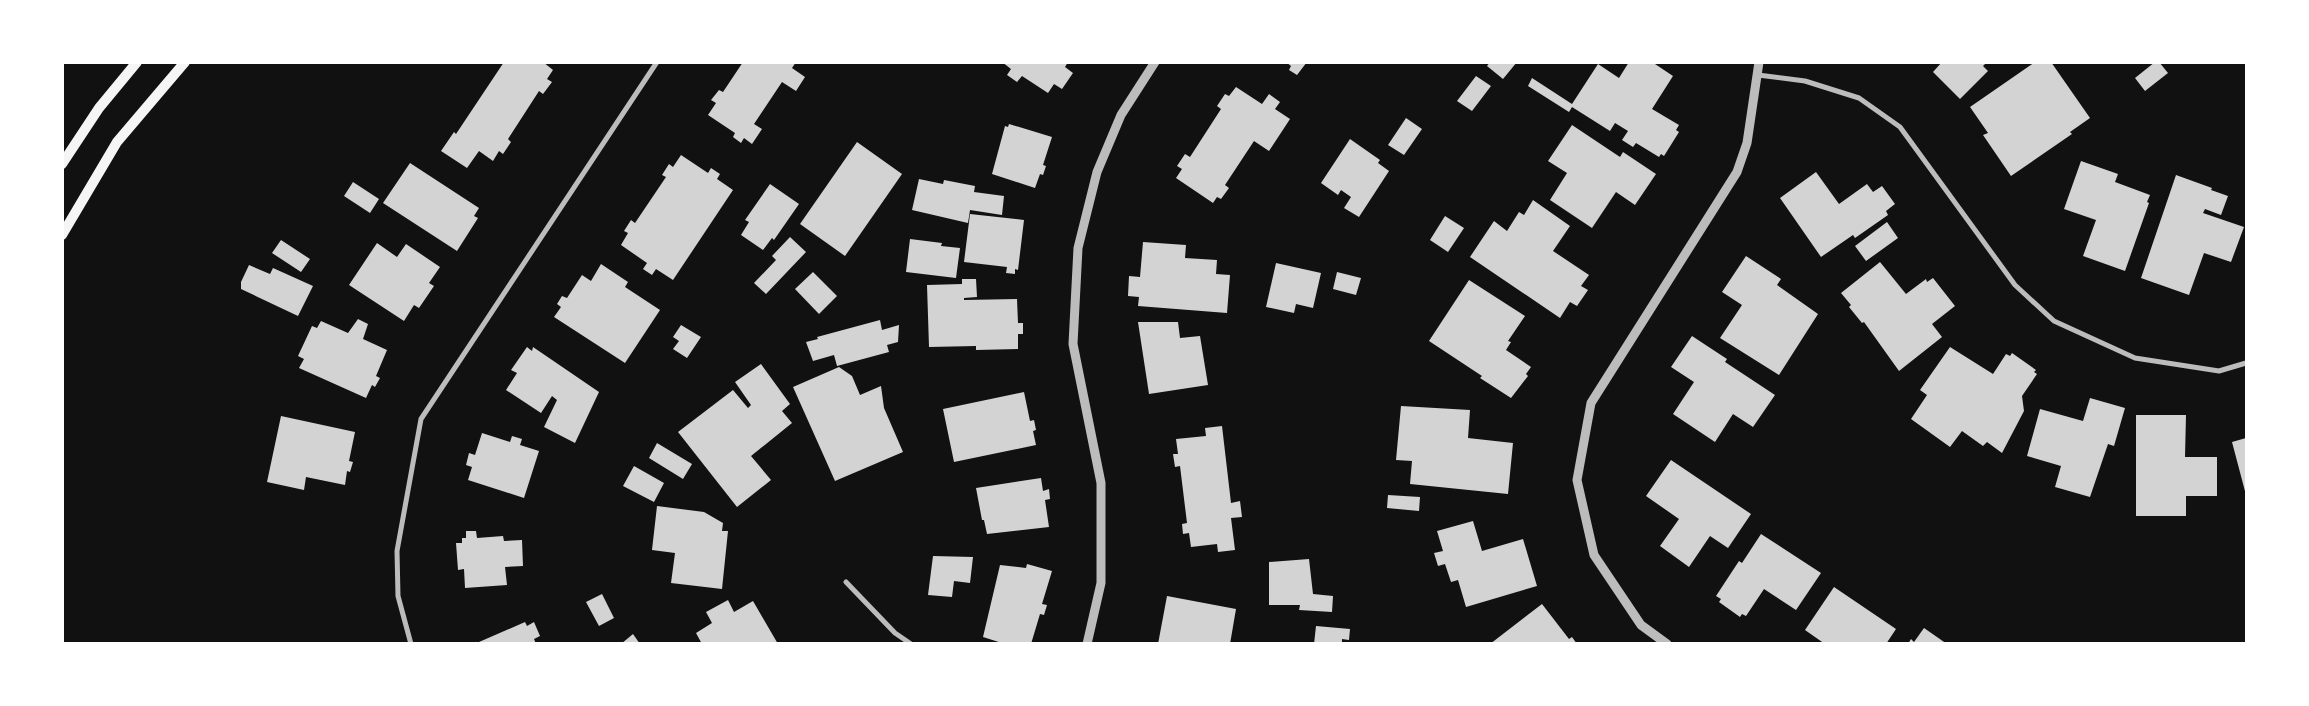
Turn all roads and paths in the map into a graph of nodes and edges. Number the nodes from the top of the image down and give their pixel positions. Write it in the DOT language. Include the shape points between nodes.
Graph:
graph roads {
  1 [pos="137,62"];
  2 [pos="185,62"];
  3 [pos="657,62"];
  4 [pos="1155,62"];
  5 [pos="1759,62"];
  6 [pos="1758,76"];
  7 [pos="62,164"];
  8 [pos="62,235"];
  9 [pos="2246,364"];
  10 [pos="846,582"];
  11 [pos="411,644"];
  12 [pos="911,644"];
  13 [pos="1087,644"];
  14 [pos="1667,644"];
  1 -- 7 [label="main road" via="99,108"];
  2 -- 8 [label="main road" via="117,142"];
  3 -- 11 [label="street" via="421,419 396,551 398,596"];
  4 -- 13 [label="street" via="1120,114 1097,172 1078,248 1073,344 1101,483 1102,583"];
  5 -- 6 [label="street"];
  6 -- 9 [label="street" via="1805,81 1859,98 1900,127 2015,286 2054,321 2135,358 2219,371"];
  6 -- 14 [label="street" via="1747,143 1737,172 1592,403 1577,480 1594,555 1641,625"];
  10 -- 12 [label="street"];
}
